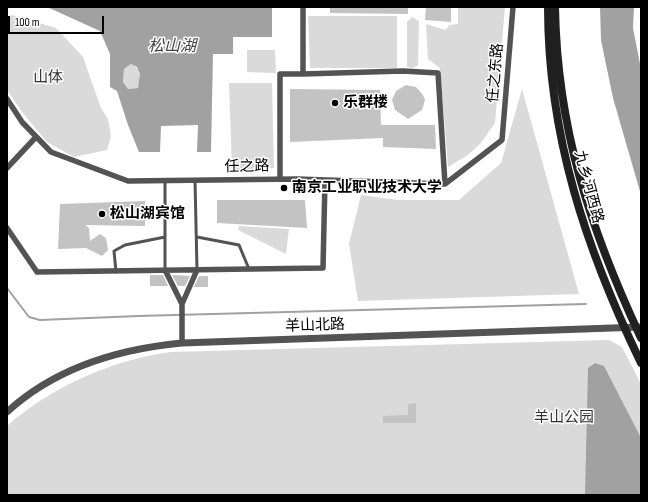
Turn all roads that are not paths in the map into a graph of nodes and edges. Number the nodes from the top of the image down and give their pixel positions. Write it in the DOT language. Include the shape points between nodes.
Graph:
graph roads {
  1 [pos="303,7"];
  2 [pos="513,7"];
  3 [pos="548,7"];
  4 [pos="555,7"];
  5 [pos="303,74"];
  6 [pos="7,99"];
  7 [pos="36,136"];
  8 [pos="7,168"];
  9 [pos="280,179"];
  10 [pos="195,180"];
  11 [pos="325,180"];
  12 [pos="165,181"];
  13 [pos="445,184"];
  14 [pos="7,228"];
  15 [pos="165,237"];
  16 [pos="197,237"];
  17 [pos="249,269"];
  18 [pos="165,270"];
  19 [pos="197,270"];
  20 [pos="116,272"];
  21 [pos="182,304"];
  22 [pos="624,327"];
  23 [pos="639,327"];
  24 [pos="641,338"];
  25 [pos="182,343"];
  26 [pos="641,363"];
  27 [pos="7,412"];
  1 -- 5 [label="street"];
  2 -- 13 [label="street, 任之东路" via="502,140"];
  3 -- 22 [label="main road, 九乡河西路" via="552,80 570,176 584,229"];
  4 -- 23 [label="main road, 九乡河西路" via="560,82 572,152 601,247"];
  5 -- 9 [label="street" via="280,74"];
  5 -- 13 [label="street" via="403,71 438,73"];
  6 -- 7 [label="street, 任之路" via="22,122"];
  7 -- 8 [label="street"];
  7 -- 12 [label="street, 任之路" via="51,152 128,181"];
  9 -- 10 [label="street, 任之路"];
  9 -- 11 [label="street, 任之路"];
  10 -- 12 [label="street, 任之路"];
  10 -- 16 [label="lane"];
  11 -- 13 [label="street, 任之路"];
  11 -- 17 [label="street" via="323,268"];
  12 -- 15 [label="lane"];
  14 -- 20 [label="street" via="37,272"];
  15 -- 18 [label="lane"];
  15 -- 20 [label="lane" via="125,245 114,251"];
  16 -- 17 [label="lane" via="239,245"];
  16 -- 19 [label="lane"];
  17 -- 19 [label="street"];
  18 -- 19 [label="street"];
  18 -- 20 [label="street"];
  18 -- 21 [label="street"];
  19 -- 21 [label="street"];
  21 -- 25 [label="street"];
  22 -- 23 [label="street, 羊山北路"];
  22 -- 25 [label="street, 羊山北路"];
  22 -- 26 [label="main road, 九乡河西路"];
  23 -- 24 [label="main road, 九乡河西路"];
  25 -- 27 [label="street, 羊山北路" via="130,350 78,366 21,399"];
}
